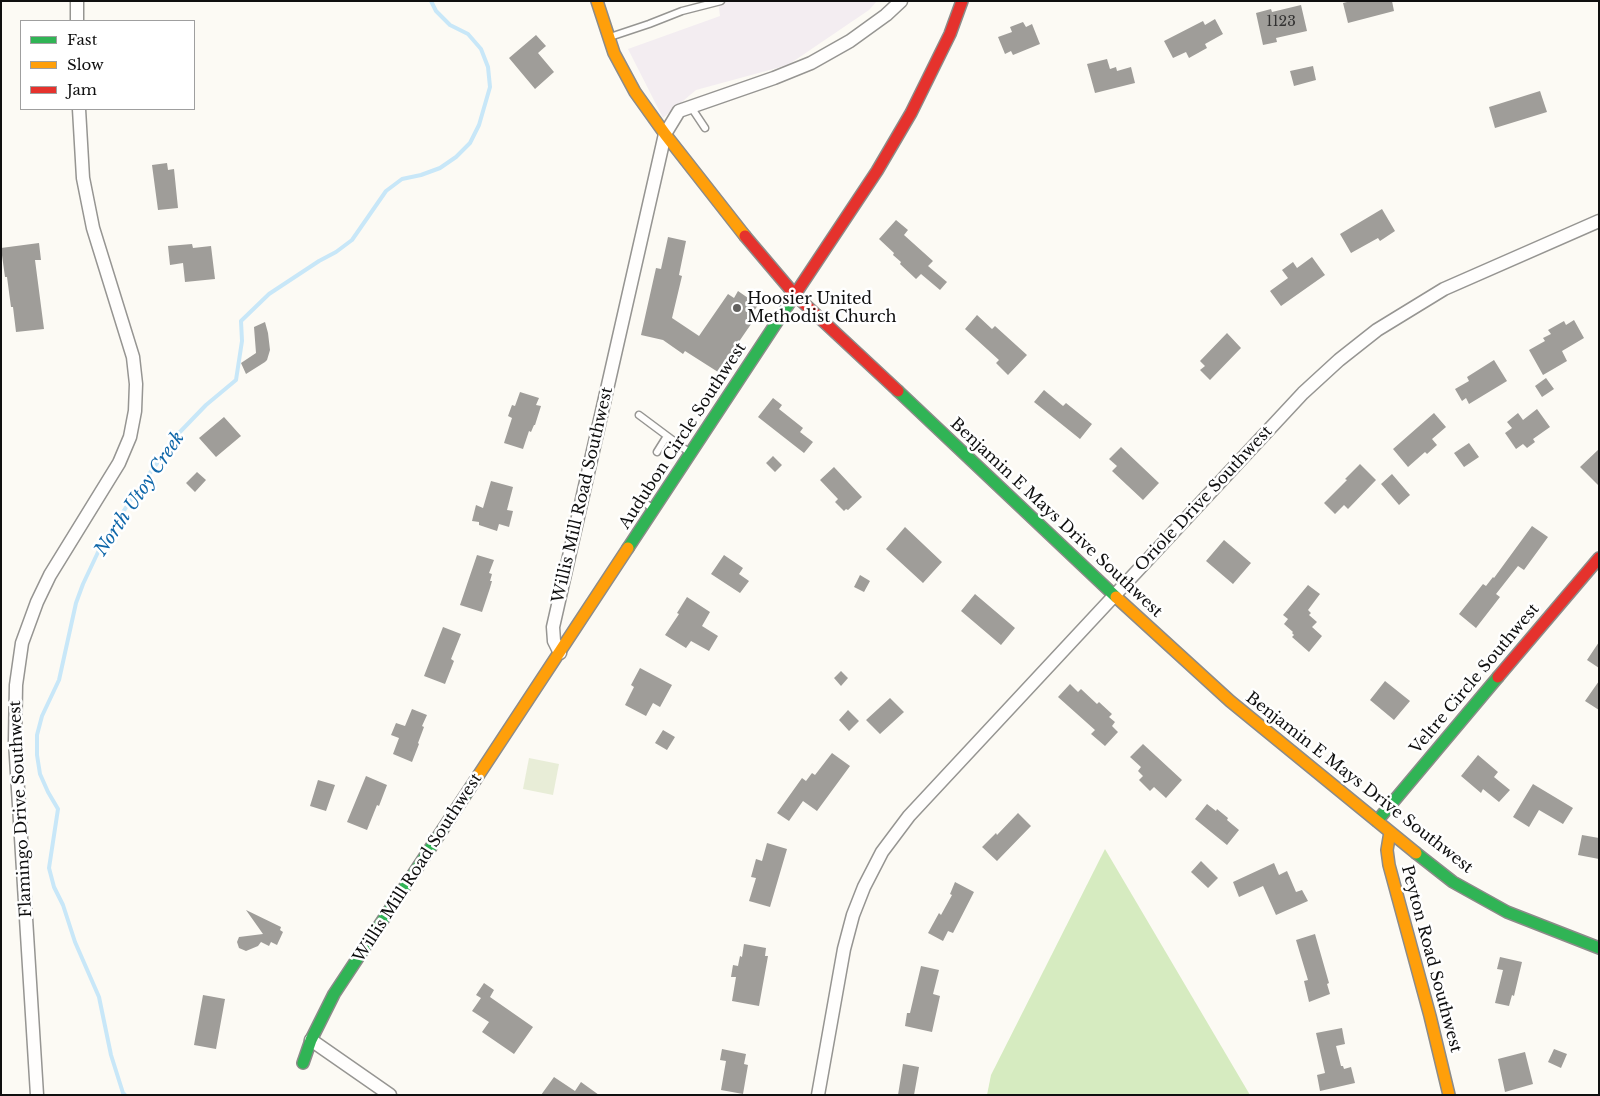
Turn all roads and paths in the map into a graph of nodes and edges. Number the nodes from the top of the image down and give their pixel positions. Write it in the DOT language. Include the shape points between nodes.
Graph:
graph roads {
  1 [pos="77,1"];
  2 [pos="597,1"];
  3 [pos="721,1"];
  4 [pos="901,1"];
  5 [pos="962,1"];
  6 [pos="78,20"];
  7 [pos="609,38"];
  8 [pos="691,107"];
  9 [pos="79,110"];
  10 [pos="705,128"];
  11 [pos="665,134"];
  12 [pos="1599,221"];
  13 [pos="796,295"];
  14 [pos="639,414"];
  15 [pos="667,436"];
  16 [pos="657,452"];
  17 [pos="691,454"];
  18 [pos="640,498"];
  19 [pos="654,510"];
  20 [pos="1599,558"];
  21 [pos="1114,595"];
  22 [pos="560,653"];
  23 [pos="1377,821"];
  24 [pos="1390,832"];
  25 [pos="1599,948"];
  26 [pos="310,1040"];
  27 [pos="303,1063"];
  28 [pos="38,1095"];
  29 [pos="390,1095"];
  30 [pos="818,1095"];
  31 [pos="1449,1095"];
  1 -- 6 [label="street"];
  2 -- 7 [label="street, Benjamin E Mays Drive Southwest"];
  3 -- 7 [label="lane" via="682,11"];
  4 -- 8 [label="street, Willis Mill Road Southwest" via="850,41 811,63"];
  5 -- 13 [label="street, Audubon Circle Southwest" via="950,34 911,113"];
  7 -- 11 [label="street, Benjamin E Mays Drive Southwest" via="635,92"];
  8 -- 10 [label="lane"];
  8 -- 11 [label="street, Willis Mill Road Southwest" via="679,111"];
  9 -- 28 [label="street, Flamingo Drive Southwest" via="83,178 94,228 133,357 135,411 130,437 119,463 36,602 22,643 16,685 15,741"];
  11 -- 13 [label="street, Benjamin E Mays Drive Southwest" via="730,219"];
  11 -- 22 [label="street, Willis Mill Road Southwest" via="553,627 554,641"];
  12 -- 21 [label="street, Oriole Drive Southwest" via="1444,289 1377,330 1303,393"];
  13 -- 17 [label="street, Audubon Circle Southwest"];
  13 -- 21 [label="street, Benjamin E Mays Drive Southwest"];
  14 -- 15 [label="lane"];
  15 -- 16 [label="lane"];
  15 -- 17 [label="lane"];
  17 -- 19 [label="street, Audubon Circle Southwest"];
  18 -- 19 [label="lane"];
  19 -- 22 [label="street, Audubon Circle Southwest"];
  20 -- 23 [label="street, Veltre Circle Southwest"];
  21 -- 23 [label="street, Benjamin E Mays Drive Southwest" via="1230,701"];
  21 -- 30 [label="street, Oriole Drive Southwest" via="909,816 882,852 864,887 848,932"];
  22 -- 26 [label="street, Willis Mill Road Southwest" via="334,994"];
  23 -- 24 [label="street, Benjamin E Mays Drive Southwest"];
  24 -- 25 [label="street, Benjamin E Mays Drive Southwest" via="1453,882 1508,912"];
  24 -- 31 [label="street, Peyton Road Southwest" via="1389,865"];
  26 -- 27 [label="street, Willis Mill Road Southwest"];
  26 -- 29 [label="street"];
}
